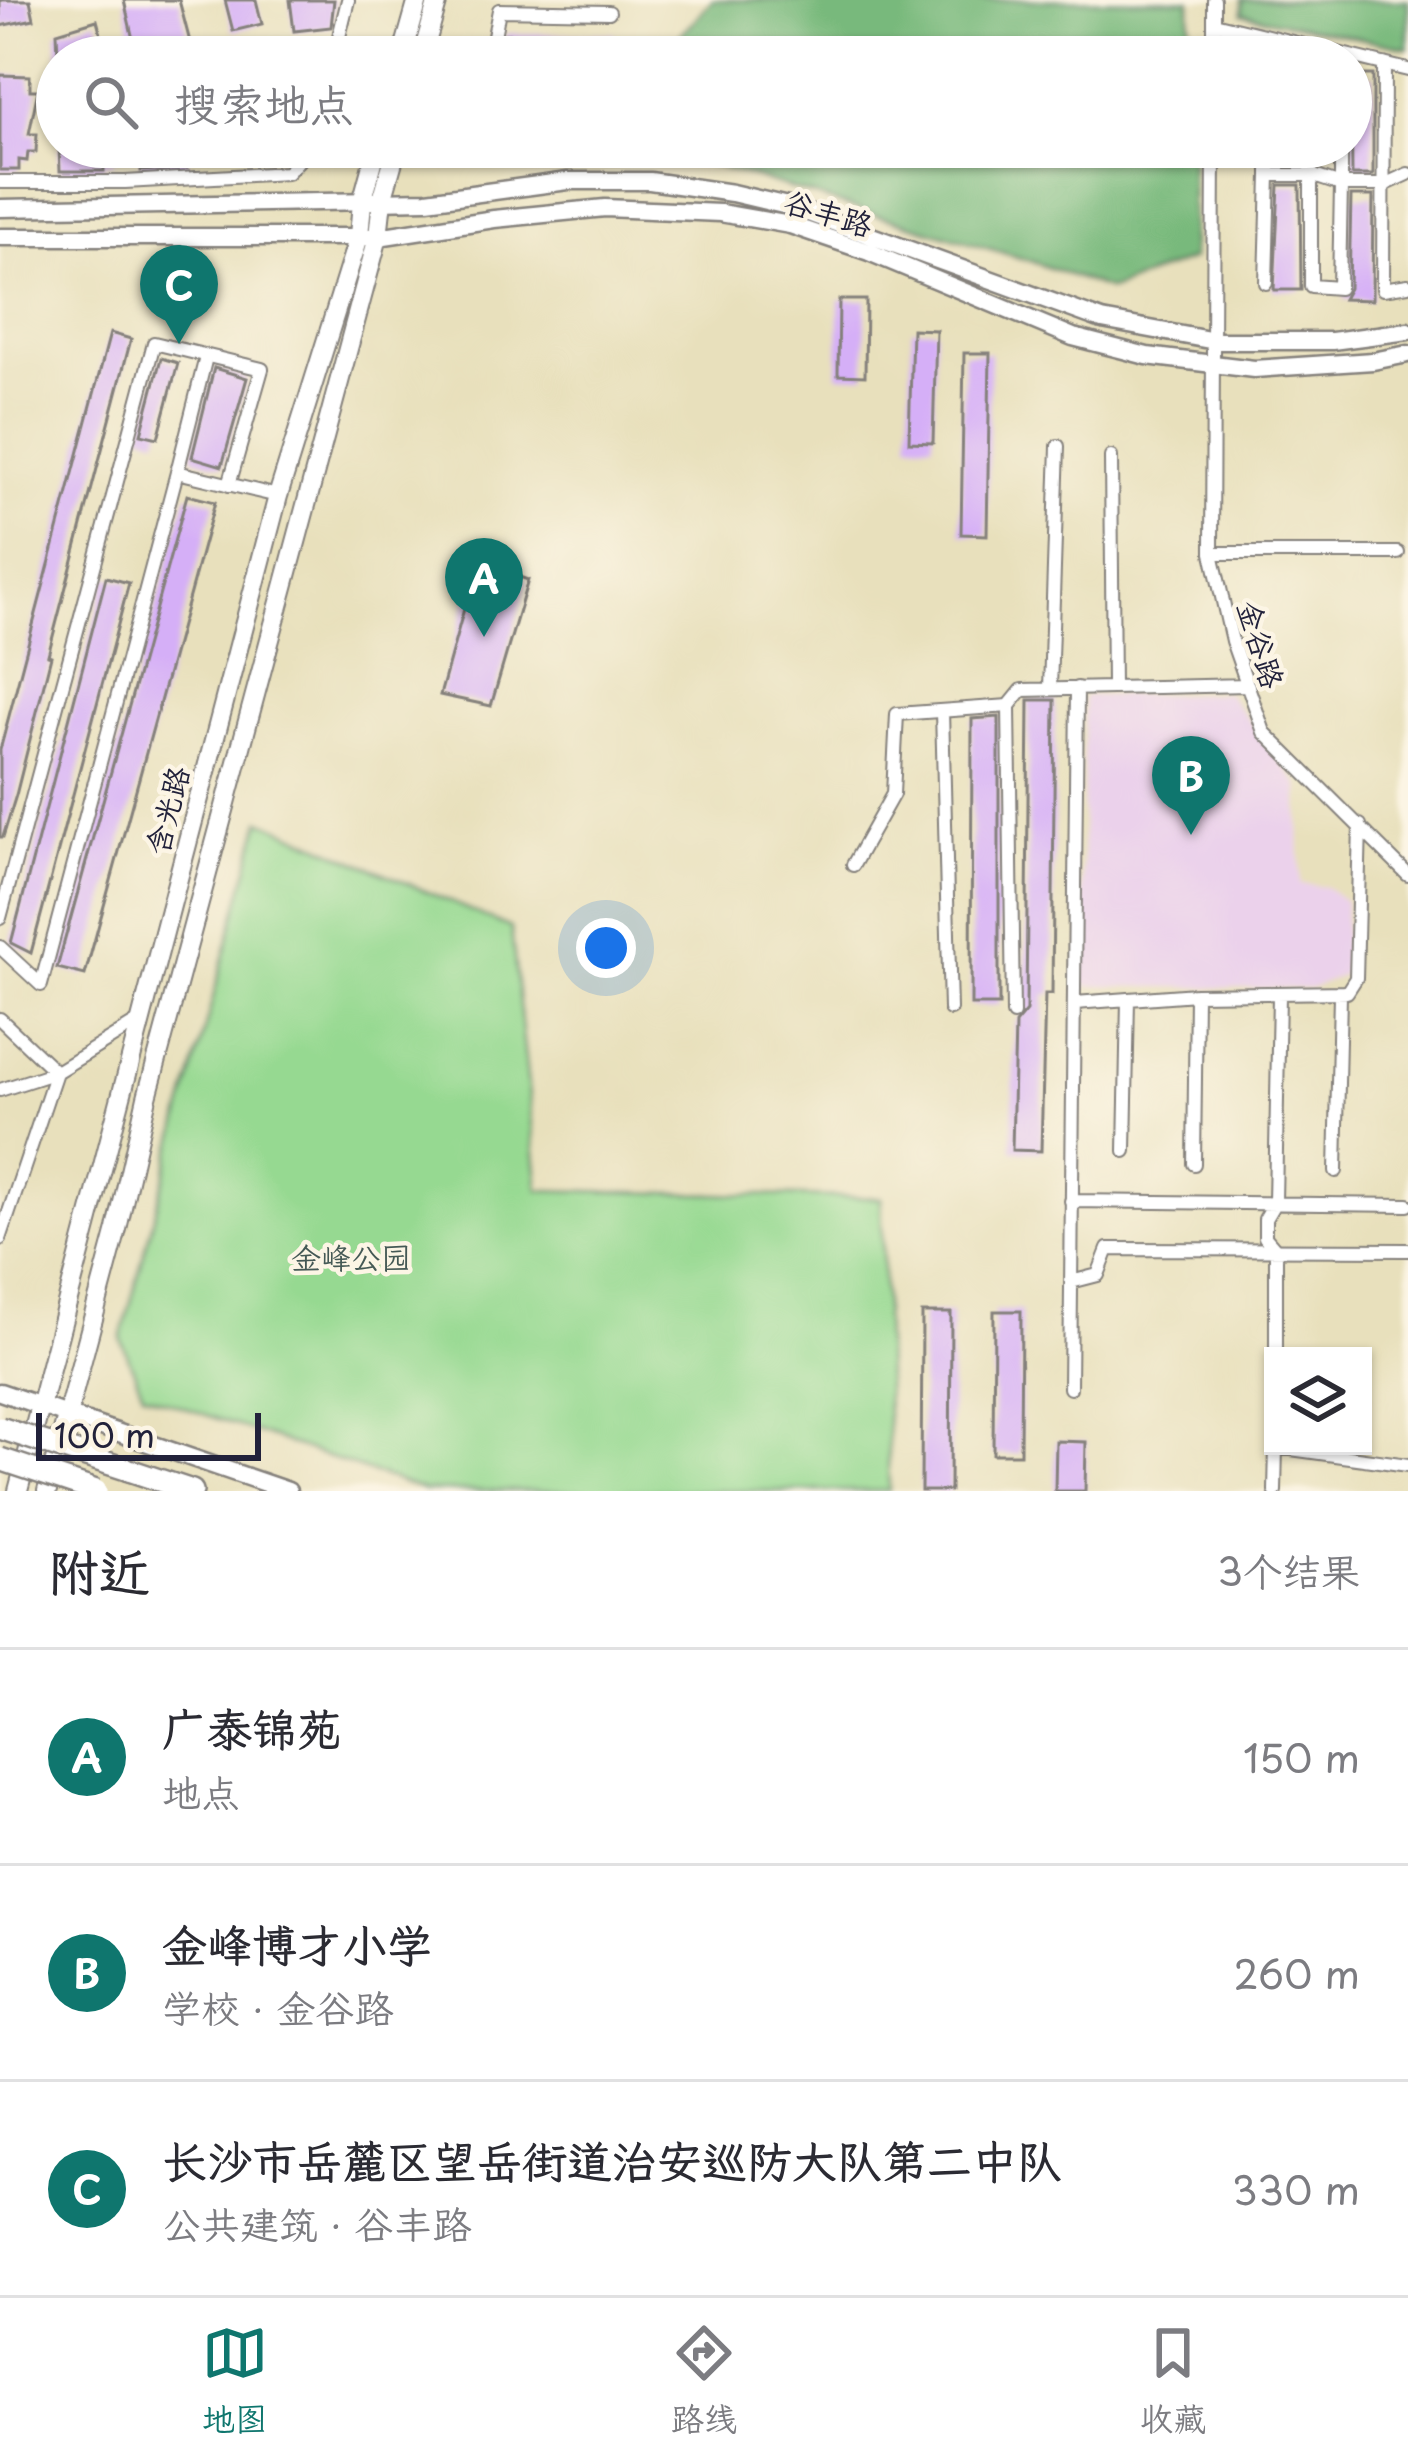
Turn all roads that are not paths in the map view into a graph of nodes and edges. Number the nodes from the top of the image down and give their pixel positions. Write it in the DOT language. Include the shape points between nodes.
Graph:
graph roads {
  1 [pos="348,0"];
  2 [pos="418,0"];
  3 [pos="438,0"];
  4 [pos="1214,0"];
  5 [pos="501,5"];
  6 [pos="609,12"];
  7 [pos="1214,23"];
  8 [pos="339,36"];
  9 [pos="408,36"];
  10 [pos="428,36"];
  11 [pos="494,36"];
  12 [pos="1214,36"];
  13 [pos="1267,36"];
  14 [pos="1372,62"];
  15 [pos="1384,64"];
  16 [pos="1408,70"];
  17 [pos="291,168"];
  18 [pos="371,168"];
  19 [pos="391,168"];
  20 [pos="1214,168"];
  21 [pos="1269,168"];
  22 [pos="1311,168"];
  23 [pos="1341,168"];
  24 [pos="1408,174"];
  25 [pos="1269,175"];
  26 [pos="1311,175"];
  27 [pos="0,182"];
  28 [pos="1341,185"];
  29 [pos="1384,185"];
  30 [pos="382,200"];
  31 [pos="362,202"];
  32 [pos="0,208"];
  33 [pos="368,236"];
  34 [pos="0,237"];
  35 [pos="1267,283"];
  36 [pos="1408,285"];
  37 [pos="1408,331"];
  38 [pos="1215,341"];
  39 [pos="1408,354"];
  40 [pos="206,357"];
  41 [pos="1216,367"];
  42 [pos="1058,446"];
  43 [pos="1111,458"];
  44 [pos="177,472"];
  45 [pos="229,485"];
  46 [pos="278,496"];
  47 [pos="1212,553"];
  48 [pos="1398,553"];
  49 [pos="1248,685"];
  50 [pos="1113,687"];
  51 [pos="1077,688"];
  52 [pos="1050,689"];
  53 [pos="1010,706"];
  54 [pos="942,711"];
  55 [pos="1360,824"];
  56 [pos="853,865"];
  57 [pos="1408,875"];
  58 [pos="0,918"];
  59 [pos="0,947"];
  60 [pos="1196,994"];
  61 [pos="1279,995"];
  62 [pos="1340,995"];
  63 [pos="1128,999"];
  64 [pos="1075,1003"];
  65 [pos="950,1009"];
  66 [pos="1013,1014"];
  67 [pos="0,1019"];
  68 [pos="141,1020"];
  69 [pos="56,1072"];
  70 [pos="0,1090"];
  71 [pos="1125,1151"];
  72 [pos="1194,1164"];
  73 [pos="1336,1172"];
  74 [pos="1071,1201"];
  75 [pos="1275,1202"];
  76 [pos="1408,1205"];
  77 [pos="0,1239"];
  78 [pos="1276,1250"];
  79 [pos="1408,1250"];
  80 [pos="1071,1282"];
  81 [pos="1276,1347"];
  82 [pos="1070,1388"];
  83 [pos="0,1393"];
  84 [pos="40,1406"];
  85 [pos="68,1416"];
  86 [pos="0,1428"];
  87 [pos="1276,1455"];
  88 [pos="1335,1455"];
  89 [pos="0,1459"];
  90 [pos="1408,1465"];
  91 [pos="18,1491"];
  92 [pos="47,1491"];
  93 [pos="96,1491"];
  94 [pos="192,1491"];
  95 [pos="288,1491"];
  96 [pos="1275,1491"];
  1 -- 8 [label="street"];
  2 -- 9 [label="main road"];
  3 -- 10 [label="main road"];
  4 -- 7 [label="street"];
  5 -- 6 [label="street"];
  5 -- 11 [label="street"];
  7 -- 12 [label="street"];
  7 -- 13 [label="street"];
  14 -- 15 [label="street"];
  15 -- 16 [label="street"];
  15 -- 29 [label="street"];
  17 -- 27 [label="street" via="125,182"];
  18 -- 31 [label="main road, 含光路"];
  19 -- 30 [label="main road, 含光路"];
  20 -- 38 [label="street, 金谷路"];
  21 -- 25 [label="street"];
  22 -- 26 [label="street"];
  23 -- 28 [label="street"];
  24 -- 29 [label="street"];
  25 -- 26 [label="street"];
  25 -- 35 [label="street"];
  26 -- 28 [label="street"];
  26 -- 28 [label="street" via="1311,286 1339,288"];
  28 -- 29 [label="street"];
  29 -- 36 [label="street" via="1382,289"];
  30 -- 31 [label="street, 谷丰路"];
  30 -- 33 [label="main road, 含光路"];
  30 -- 38 [label="street, 谷丰路" via="568,182 650,181 732,193 878,235 1102,320"];
  31 -- 32 [label="street, 谷丰路"];
  31 -- 33 [label="main road, 含光路"];
  33 -- 34 [label="street, 谷丰路"];
  33 -- 41 [label="street, 谷丰路" via="605,208 721,213 869,252 1073,337"];
  33 -- 46 [label="main road, 含光路"];
  33 -- 85 [label="main road, 含光路"];
  37 -- 38 [label="street, 谷丰路" via="1332,341"];
  38 -- 41 [label="street, 金谷路"];
  39 -- 41 [label="street, 谷丰路"];
  40 -- 44 [label="street"];
  40 -- 45 [label="street" via="262,369"];
  40 -- 58 [label="street" via="154,343"];
  41 -- 47 [label="street, 金谷路"];
  42 -- 52 [label="street"];
  43 -- 50 [label="street"];
  44 -- 45 [label="street"];
  44 -- 59 [label="street" via="41,985"];
  45 -- 46 [label="street"];
  46 -- 68 [label="main road, 含光路"];
  47 -- 48 [label="street"];
  47 -- 49 [label="street, 金谷路"];
  49 -- 50 [label="street"];
  49 -- 55 [label="street, 金谷路" via="1264,732"];
  50 -- 51 [label="street"];
  51 -- 52 [label="street"];
  51 -- 64 [label="street"];
  52 -- 53 [label="street" via="1022,690"];
  53 -- 54 [label="street"];
  53 -- 66 [label="street"];
  54 -- 56 [label="street" via="897,714 893,794"];
  54 -- 65 [label="street"];
  55 -- 57 [label="street, 金谷路"];
  55 -- 62 [label="street" via="1356,979"];
  60 -- 61 [label="street"];
  60 -- 63 [label="street"];
  60 -- 72 [label="street"];
  61 -- 62 [label="street"];
  61 -- 75 [label="street"];
  62 -- 73 [label="street"];
  63 -- 64 [label="street"];
  63 -- 71 [label="street"];
  64 -- 74 [label="street"];
  67 -- 69 [label="street"];
  68 -- 69 [label="street"];
  68 -- 84 [label="main road, 含光路"];
  69 -- 70 [label="street"];
  69 -- 77 [label="street"];
  74 -- 75 [label="street"];
  74 -- 80 [label="street"];
  75 -- 76 [label="street"];
  75 -- 78 [label="street" via="1264,1237"];
  78 -- 79 [label="street"];
  78 -- 80 [label="street" via="1108,1250 1098,1275"];
  78 -- 81 [label="street"];
  80 -- 82 [label="street"];
  83 -- 84 [label="street"];
  84 -- 85 [label="street"];
  84 -- 91 [label="main road, 含光路"];
  85 -- 92 [label="main road, 含光路"];
  85 -- 95 [label="street"];
  86 -- 94 [label="highway, bridge"];
  87 -- 96 [label="street"];
  88 -- 90 [label="street"];
  89 -- 93 [label="highway, bridge"];
}
